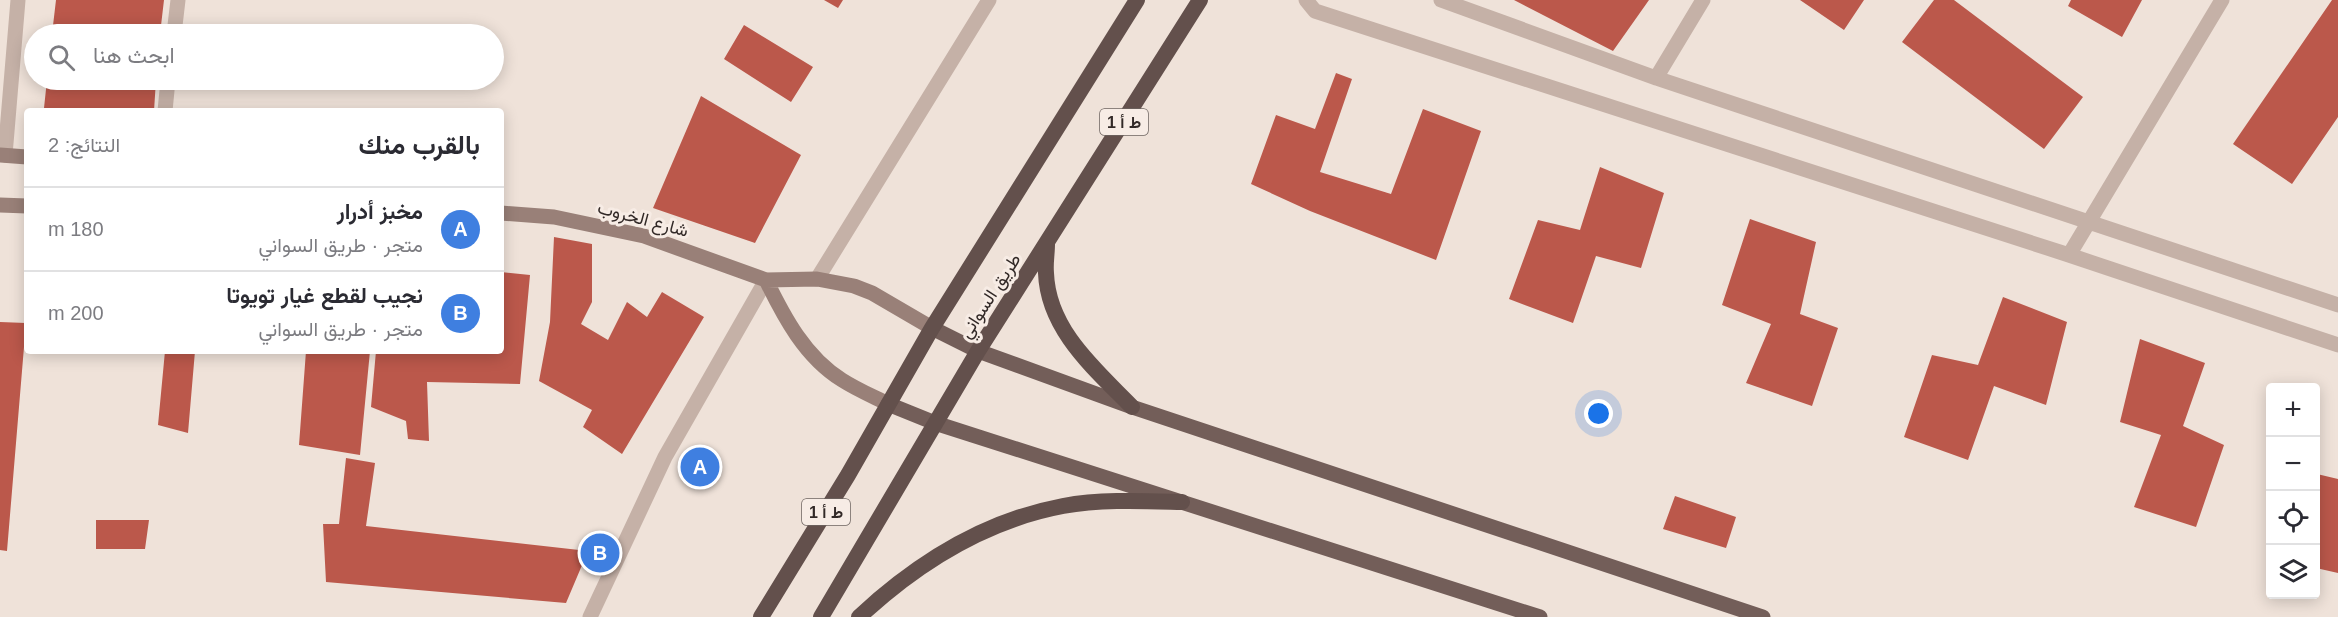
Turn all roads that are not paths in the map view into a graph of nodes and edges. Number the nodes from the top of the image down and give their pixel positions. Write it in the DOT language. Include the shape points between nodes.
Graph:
graph roads {
  1 [pos="18,0"];
  2 [pos="178,0"];
  3 [pos="989,0"];
  4 [pos="1137,0"];
  5 [pos="1200,0"];
  6 [pos="1306,0"];
  7 [pos="1441,0"];
  8 [pos="1703,0"];
  9 [pos="2222,0"];
  10 [pos="175,24"];
  11 [pos="1656,78"];
  12 [pos="167,90"];
  13 [pos="165,108"];
  14 [pos="3,155"];
  15 [pos="24,157"];
  16 [pos="0,205"];
  17 [pos="24,206"];
  18 [pos="504,211"];
  19 [pos="2089,222"];
  20 [pos="1047,243"];
  21 [pos="2069,255"];
  22 [pos="817,279"];
  23 [pos="766,280"];
  24 [pos="2338,305"];
  25 [pos="932,328"];
  26 [pos="2338,345"];
  27 [pos="978,351"];
  28 [pos="888,404"];
  29 [pos="1132,407"];
  30 [pos="935,423"];
  31 [pos="1182,502"];
  32 [pos="1752,615"];
  33 [pos="590,617"];
  34 [pos="761,617"];
  35 [pos="821,617"];
  36 [pos="859,617"];
  37 [pos="1540,617"];
  1 -- 14 [label="street"];
  2 -- 10 [label="street"];
  3 -- 22 [label="street"];
  4 -- 25 [label="highway, طريق السواني / ط أ 1"];
  5 -- 20 [label="highway, طريق السواني / ط أ 1"];
  6 -- 21 [label="street" via="1314,11"];
  7 -- 11 [label="street"];
  8 -- 11 [label="street"];
  9 -- 19 [label="street"];
  11 -- 19 [label="street"];
  12 -- 13 [label="street"];
  14 -- 15 [label="main road"];
  16 -- 17 [label="main road"];
  18 -- 23 [label="main road, شارع الخروب" via="554,217 644,236"];
  19 -- 21 [label="street"];
  19 -- 24 [label="street"];
  20 -- 27 [label="highway, طريق السواني / ط أ 1"];
  20 -- 29 [label="highway" via="1049,294 1064,332"];
  21 -- 26 [label="street"];
  22 -- 23 [label="main road, شارع الخروب"];
  22 -- 25 [label="main road, شارع الخروب" via="872,293"];
  23 -- 28 [label="main road" via="798,338 817,358 840,379"];
  23 -- 33 [label="street" via="665,457"];
  25 -- 27 [label="main road"];
  25 -- 28 [label="highway, طريق السواني / ط أ 1"];
  27 -- 29 [label="main road"];
  27 -- 30 [label="highway, طريق السواني / ط أ 1"];
  28 -- 30 [label="main road"];
  28 -- 34 [label="highway, طريق السواني / ط أ 1"];
  29 -- 32 [label="main road"];
  30 -- 31 [label="main road"];
  30 -- 35 [label="highway, طريق السواني / ط أ 1"];
  31 -- 36 [label="highway" via="1063,506 998,524 937,554"];
  31 -- 37 [label="main road"];
}
